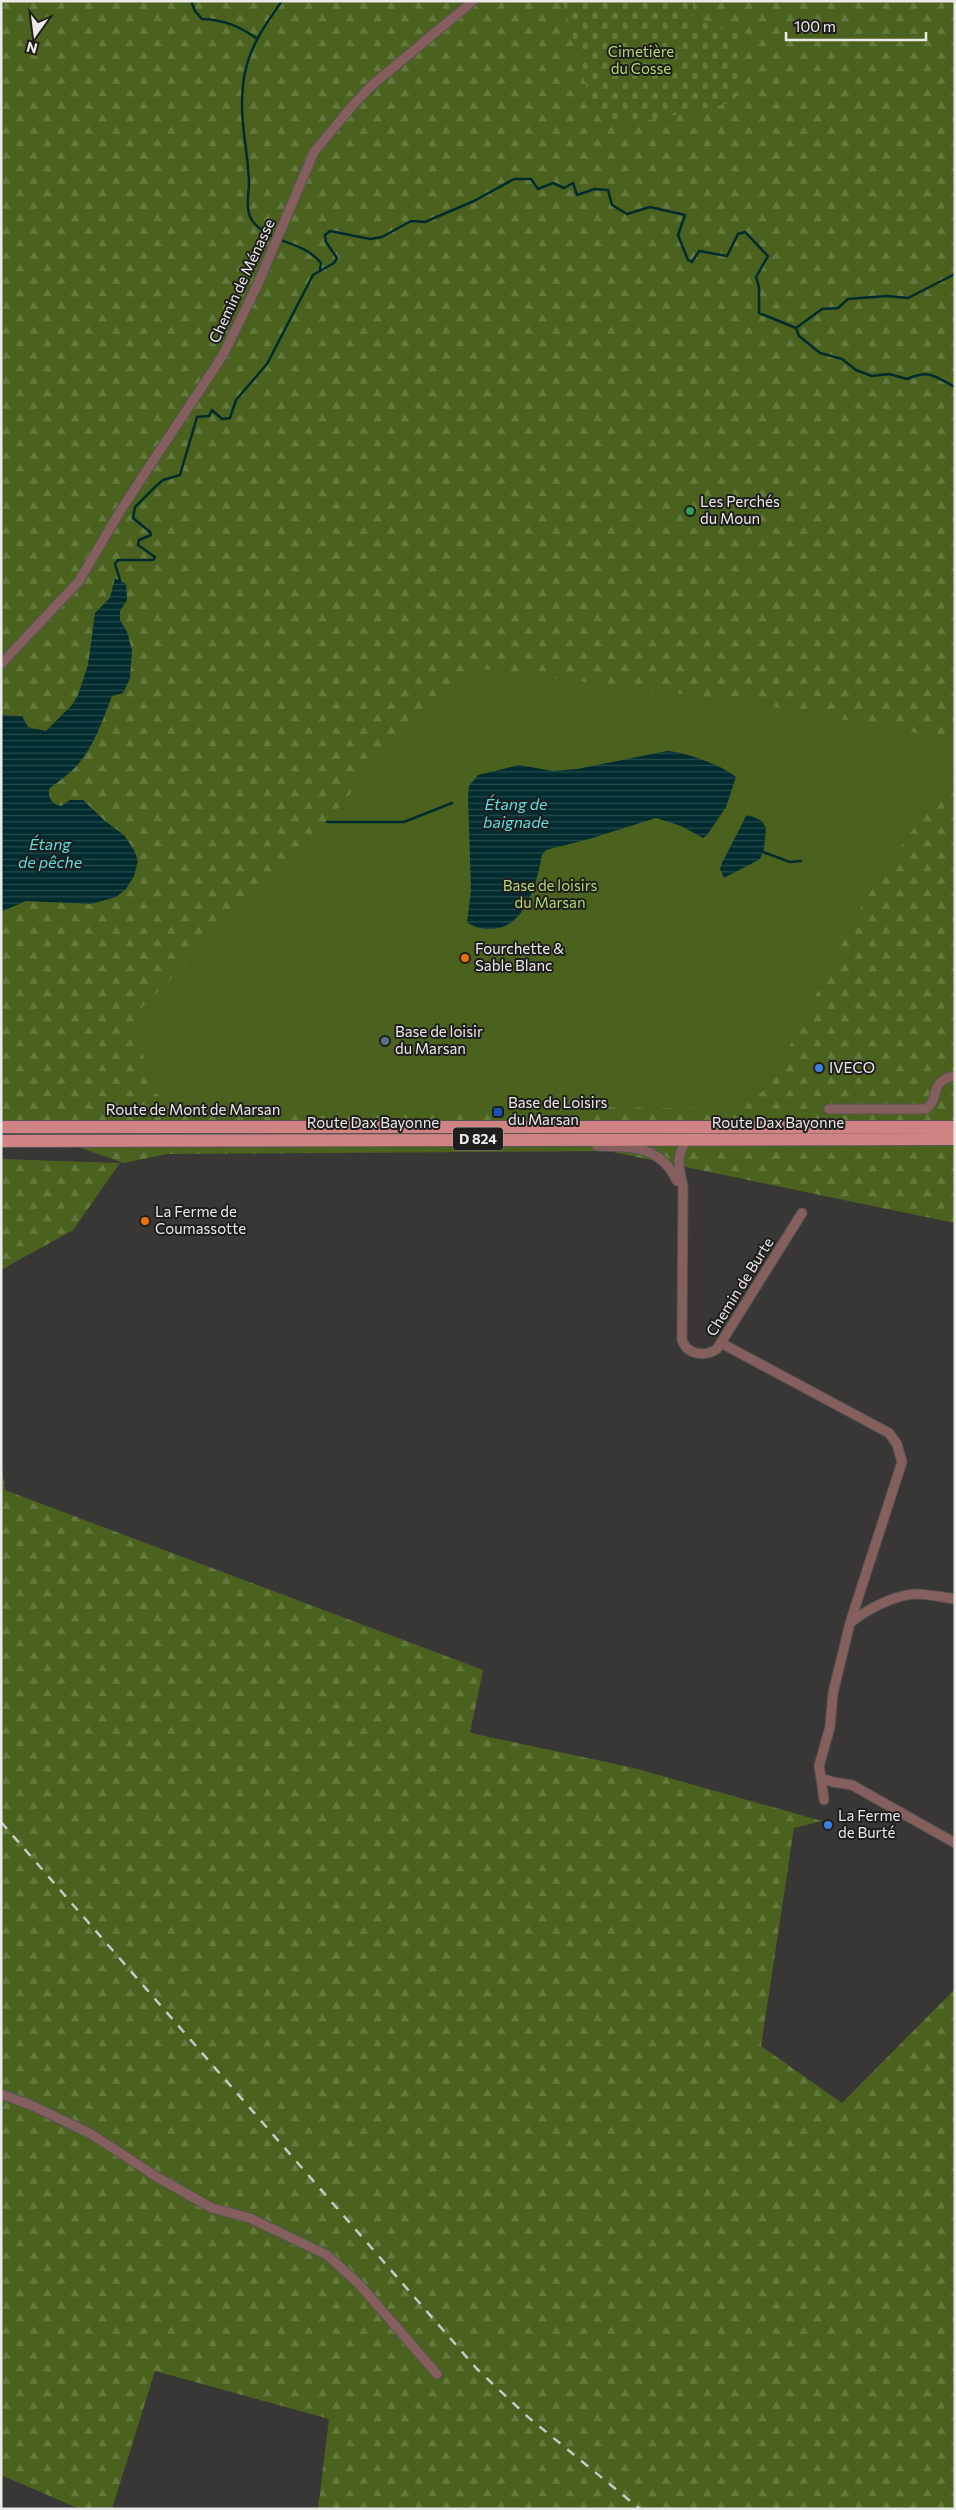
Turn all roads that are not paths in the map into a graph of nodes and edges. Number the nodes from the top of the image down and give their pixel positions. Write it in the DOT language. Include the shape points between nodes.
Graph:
graph roads {
  1 [pos="473,1"];
  2 [pos="1,664"];
  3 [pos="955,1076"];
  4 [pos="829,1109"];
  5 [pos="1,1126"];
  6 [pos="955,1127"];
  7 [pos="508,1139"];
  8 [pos="687,1139"];
  9 [pos="955,1139"];
  10 [pos="1,1141"];
  11 [pos="682,1200"];
  12 [pos="802,1213"];
  13 [pos="722,1343"];
  14 [pos="955,1599"];
  15 [pos="850,1623"];
  16 [pos="821,1778"];
  17 [pos="824,1800"];
  18 [pos="955,1843"];
  19 [pos="1,2094"];
  20 [pos="437,2374"];
  1 -- 2 [label="street, Chemin de Ménasse" via="352,105 314,152 256,288 223,355 122,508 79,581"];
  3 -- 4 [label="street" via="937,1085 926,1109"];
  5 -- 6 [label="main road, Route de Mont de Marsan / D 824"];
  7 -- 8 [label="main road, Route Dax Bayonne / D 824"];
  7 -- 10 [label="main road, Route Dax Bayonne / D 824"];
  7 -- 11 [label="street, Chemin de Burte" via="645,1149 658,1156 674,1173"];
  8 -- 9 [label="main road, Route Dax Bayonne / D 824"];
  8 -- 11 [label="street, Chemin de Burte" via="677,1160 683,1187"];
  11 -- 13 [label="street, Chemin de Burte" via="682,1340 696,1354 713,1351"];
  12 -- 13 [label="street, Chemin de Burte"];
  13 -- 15 [label="street" via="889,1433 897,1444 902,1462"];
  14 -- 15 [label="street" via="906,1595"];
  15 -- 16 [label="street" via="819,1766"];
  16 -- 17 [label="street"];
  16 -- 18 [label="street" via="852,1785"];
  19 -- 20 [label="street" via="92,2134 212,2208 257,2220 327,2255 359,2284"];
}
